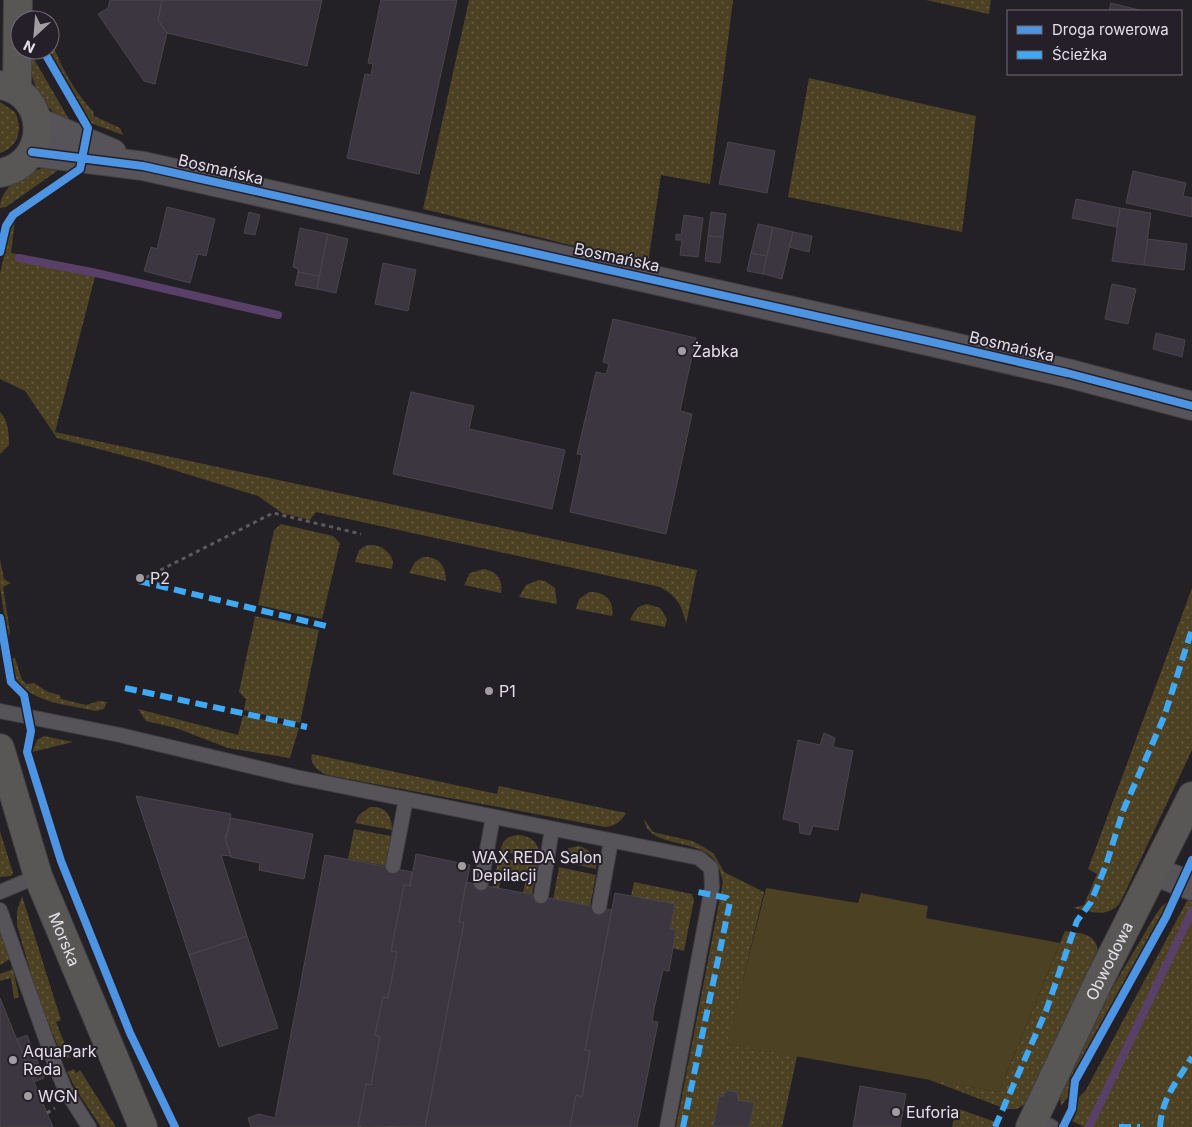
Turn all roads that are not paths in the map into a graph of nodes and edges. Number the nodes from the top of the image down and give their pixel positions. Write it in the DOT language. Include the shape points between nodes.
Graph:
graph roads {
  1 [pos="17,4"];
  2 [pos="0,45"];
  3 [pos="8,87"];
  4 [pos="38,122"];
  5 [pos="32,152"];
  6 [pos="143,166"];
  7 [pos="1,175"];
  8 [pos="1192,406"];
  9 [pos="0,711"];
  10 [pos="0,748"];
  11 [pos="1192,796"];
  12 [pos="406,799"];
  13 [pos="493,817"];
  14 [pos="552,828"];
  15 [pos="611,841"];
  16 [pos="393,866"];
  17 [pos="1156,872"];
  18 [pos="38,876"];
  19 [pos="481,884"];
  20 [pos="1192,886"];
  21 [pos="0,892"];
  22 [pos="540,896"];
  23 [pos="599,907"];
  24 [pos="0,910"];
  25 [pos="1039,1124"];
  26 [pos="89,1127"];
  27 [pos="143,1127"];
  28 [pos="667,1127"];
  1 -- 2 [label="main road"];
  1 -- 3 [label="main road"];
  3 -- 4 [label="main road" via="27,98"];
  4 -- 5 [label="main road" via="39,133"];
  4 -- 6 [label="street, Bosmańska"];
  5 -- 6 [label="street, Bosmańska"];
  5 -- 7 [label="main road" via="14,169"];
  6 -- 8 [label="street, Bosmańska" via="1067,373"];
  9 -- 12 [label="lane" via="120,734 296,777"];
  10 -- 18 [label="main road, Morska"];
  11 -- 17 [label="main road, Obwodowa"];
  12 -- 13 [label="lane"];
  12 -- 16 [label="lane"];
  13 -- 14 [label="lane"];
  13 -- 19 [label="lane"];
  14 -- 15 [label="lane"];
  14 -- 22 [label="lane"];
  15 -- 23 [label="lane"];
  15 -- 28 [label="lane" via="699,858 710,868 711,894"];
  17 -- 20 [label="street"];
  17 -- 25 [label="main road, Obwodowa" via="1098,983"];
  18 -- 21 [label="lane"];
  18 -- 27 [label="main road, Morska"];
  24 -- 26 [label="lane" via="57,1070"];
}
